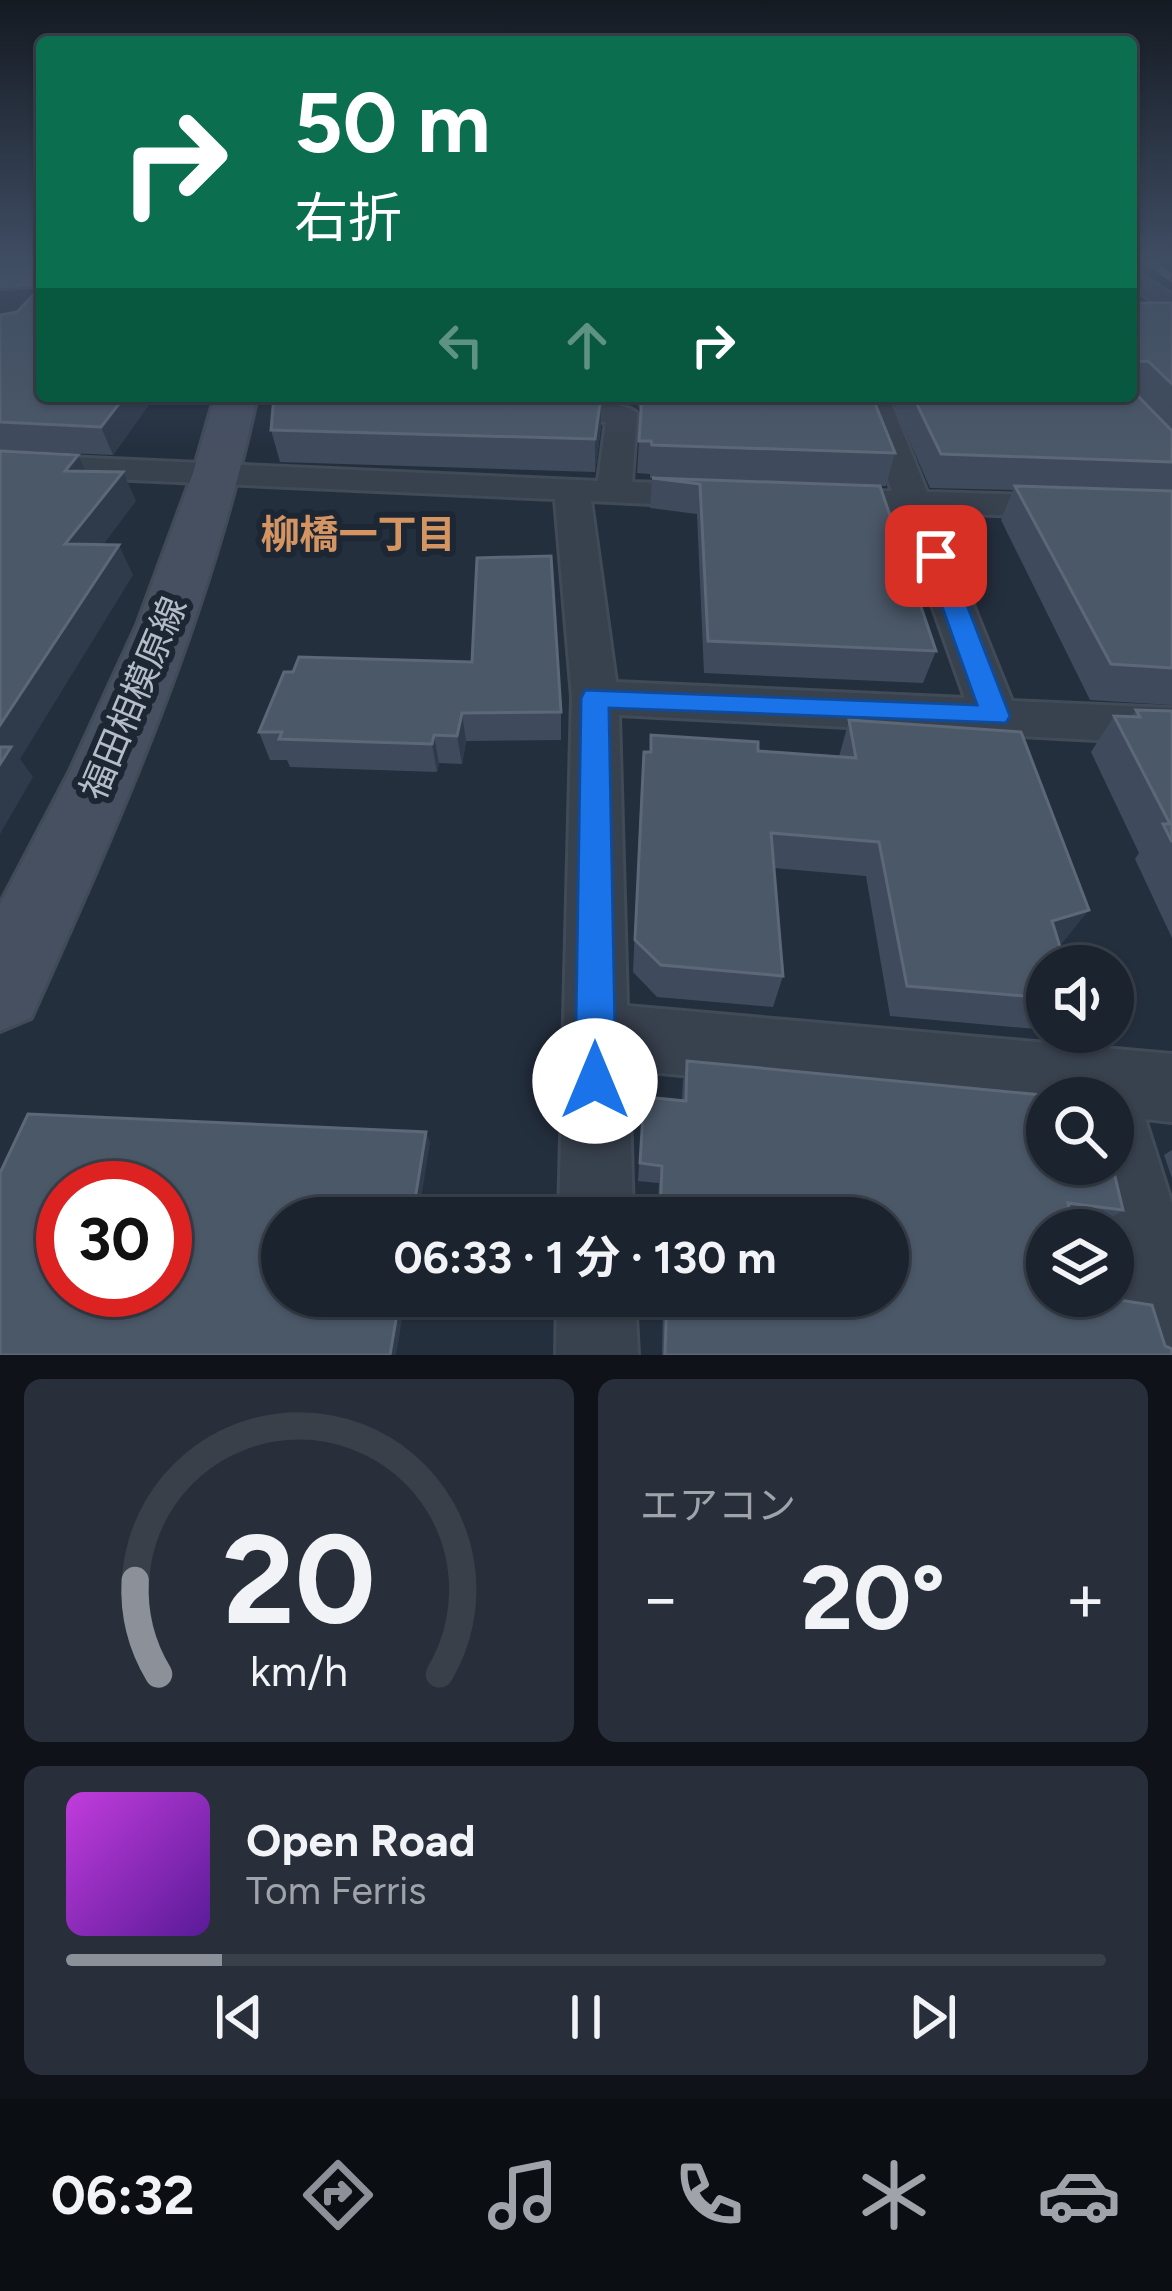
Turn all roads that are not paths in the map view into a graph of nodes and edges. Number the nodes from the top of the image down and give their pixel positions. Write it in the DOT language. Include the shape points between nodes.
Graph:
graph roads {
  1 [pos="235,402"];
  2 [pos="875,402"];
  3 [pos="512,409"];
  4 [pos="4,468"];
  5 [pos="219,476"];
  6 [pos="593,492"];
  7 [pos="753,497"];
  8 [pos="800,499"];
  9 [pos="916,502"];
  10 [pos="1172,510"];
  11 [pos="595,698"];
  12 [pos="995,716"];
  13 [pos="1172,726"];
  14 [pos="0,989"];
  15 [pos="595,1035"];
  16 [pos="1172,1088"];
  17 [pos="1026,1092"];
  18 [pos="1134,1096"];
  19 [pos="1130,1185"];
  20 [pos="596,1197"];
  21 [pos="596,1317"];
  22 [pos="1172,1334"];
  23 [pos="597,1355"];
  1 -- 5 [label="street, 福田相模原線"];
  2 -- 9 [label="street"];
  3 -- 6 [label="street" via="622,413"];
  4 -- 5 [label="street"];
  5 -- 6 [label="street"];
  5 -- 14 [label="street, 福田相模原線" via="163,639"];
  6 -- 7 [label="street"];
  6 -- 11 [label="street"];
  8 -- 9 [label="street"];
  9 -- 10 [label="street"];
  9 -- 12 [label="street"];
  11 -- 12 [label="street"];
  11 -- 15 [label="street"];
  12 -- 13 [label="street"];
  15 -- 17 [label="street"];
  15 -- 20 [label="street"];
  16 -- 18 [label="street"];
  19 -- 22 [label="street"];
  21 -- 23 [label="street"];
}
